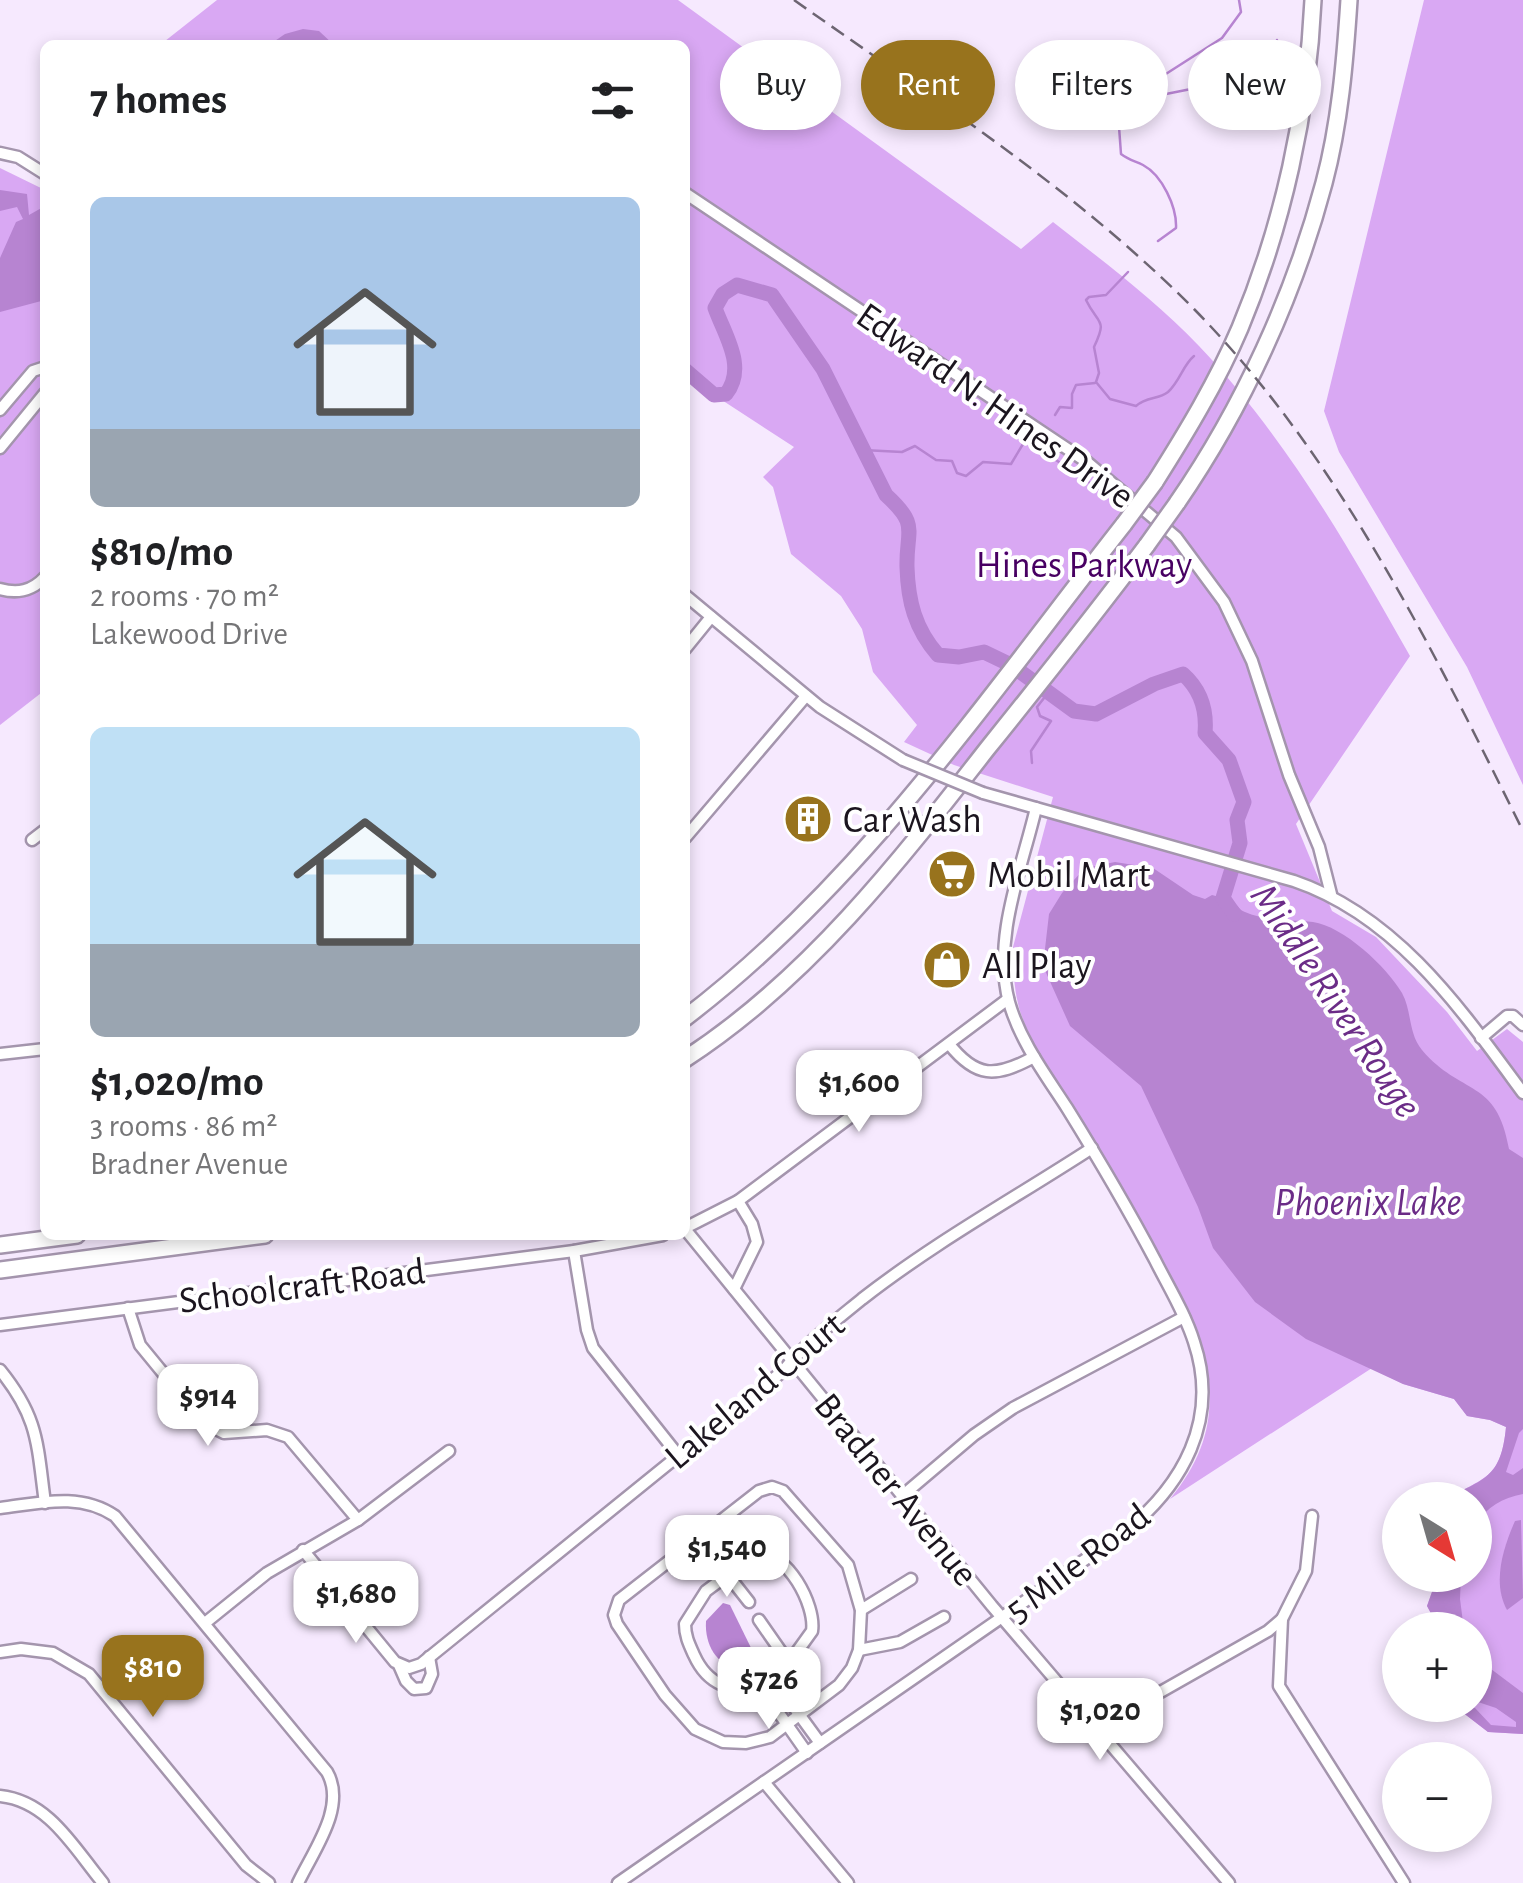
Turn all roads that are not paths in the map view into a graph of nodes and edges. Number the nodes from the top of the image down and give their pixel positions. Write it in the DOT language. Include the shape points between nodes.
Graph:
graph roads {
  1 [pos="1313,0"];
  2 [pos="1349,0"];
  3 [pos="0,144"];
  4 [pos="0,154"];
  5 [pos="18,157"];
  6 [pos="40,171"];
  7 [pos="690,196"];
  8 [pos="40,369"];
  9 [pos="40,399"];
  10 [pos="0,410"];
  11 [pos="0,448"];
  12 [pos="40,582"];
  13 [pos="0,588"];
  14 [pos="690,599"];
  15 [pos="711,617"];
  16 [pos="690,642"];
  17 [pos="806,696"];
  18 [pos="1036,808"];
  19 [pos="690,832"];
  20 [pos="40,834"];
  21 [pos="32,840"];
  22 [pos="1330,894"];
  23 [pos="1008,999"];
  24 [pos="690,1014"];
  25 [pos="1523,1025"];
  26 [pos="1481,1038"];
  27 [pos="949,1044"];
  28 [pos="40,1050"];
  29 [pos="0,1054"];
  30 [pos="690,1055"];
  31 [pos="1034,1058"];
  32 [pos="1523,1094"];
  33 [pos="1092,1148"];
  34 [pos="738,1201"];
  35 [pos="690,1225"];
  36 [pos="690,1234"];
  37 [pos="40,1240"];
  38 [pos="227,1240"];
  39 [pos="635,1240"];
  40 [pos="0,1245"];
  41 [pos="574,1251"];
  42 [pos="0,1270"];
  43 [pos="734,1288"];
  44 [pos="128,1308"];
  45 [pos="1184,1317"];
  46 [pos="0,1325"];
  47 [pos="792,1360"];
  48 [pos="0,1370"];
  49 [pos="449,1450"];
  50 [pos="678,1455"];
  51 [pos="902,1496"];
  52 [pos="45,1502"];
  53 [pos="0,1508"];
  54 [pos="1312,1516"];
  55 [pos="358,1520"];
  56 [pos="303,1550"];
  57 [pos="727,1574"];
  58 [pos="911,1579"];
  59 [pos="749,1602"];
  60 [pos="861,1610"];
  61 [pos="944,1617"];
  62 [pos="1002,1618"];
  63 [pos="1282,1618"];
  64 [pos="759,1620"];
  65 [pos="205,1623"];
  66 [pos="859,1650"];
  67 [pos="0,1652"];
  68 [pos="429,1657"];
  69 [pos="789,1663"];
  70 [pos="399,1665"];
  71 [pos="774,1680"];
  72 [pos="762,1689"];
  73 [pos="800,1714"];
  74 [pos="787,1723"];
  75 [pos="1096,1728"];
  76 [pos="820,1744"];
  77 [pos="807,1752"];
  78 [pos="764,1782"];
  79 [pos="0,1796"];
  80 [pos="103,1883"];
  81 [pos="269,1883"];
  82 [pos="298,1883"];
  83 [pos="618,1883"];
  84 [pos="848,1883"];
  85 [pos="1229,1883"];
  86 [pos="1404,1883"];
  1 -- 24 [label="highway, bridge" via="1302,107 1272,234 1241,326 1192,423 1124,524 835,883 764,954"];
  2 -- 30 [label="highway, bridge" via="1345,66 1324,182 1298,264 1210,452 1147,546 856,910 788,977"];
  3 -- 5 [label="street"];
  4 -- 5 [label="street"];
  5 -- 6 [label="street"];
  7 -- 22 [label="street, Edward N. Hines Drive" via="1087,462 1185,546 1224,602 1252,661 1320,847"];
  8 -- 10 [label="street"];
  9 -- 11 [label="street"];
  12 -- 13 [label="street" via="22,592"];
  14 -- 15 [label="street"];
  15 -- 16 [label="street"];
  15 -- 17 [label="street"];
  17 -- 18 [label="street, bridge" via="902,760"];
  17 -- 19 [label="street"];
  18 -- 22 [label="street"];
  18 -- 23 [label="street, 5 Mile Road" via="1006,935"];
  20 -- 21 [label="street"];
  22 -- 26 [label="street" via="1384,930"];
  23 -- 27 [label="street"];
  23 -- 31 [label="street, 5 Mile Road"];
  25 -- 26 [label="street" via="1507,1016"];
  26 -- 32 [label="street"];
  27 -- 31 [label="street" via="985,1072"];
  27 -- 34 [label="street"];
  28 -- 29 [label="street"];
  31 -- 33 [label="street, 5 Mile Road"];
  33 -- 45 [label="street, 5 Mile Road"];
  33 -- 47 [label="street, Lakeland Court" via="928,1250"];
  34 -- 35 [label="street"];
  34 -- 43 [label="street" via="756,1242"];
  36 -- 43 [label="street, Bradner Avenue"];
  37 -- 40 [label="highway"];
  38 -- 42 [label="highway"];
  39 -- 41 [label="street, Schoolcraft Road"];
  41 -- 44 [label="street, Schoolcraft Road"];
  41 -- 50 [label="street" via="593,1348"];
  43 -- 47 [label="street, Bradner Avenue"];
  44 -- 46 [label="street, Schoolcraft Road"];
  44 -- 55 [label="street" via="140,1345 204,1423 224,1433 267,1430 288,1437"];
  45 -- 51 [label="street" via="1013,1408"];
  45 -- 62 [label="street, 5 Mile Road" via="1200,1363 1201,1408 1176,1481 1122,1534"];
  47 -- 50 [label="street, Lakeland Court"];
  47 -- 51 [label="street, Bradner Avenue"];
  48 -- 52 [label="street" via="33,1422"];
  49 -- 55 [label="street"];
  50 -- 68 [label="street, Lakeland Court"];
  51 -- 62 [label="street, Bradner Avenue"];
  52 -- 53 [label="street"];
  52 -- 65 [label="street" via="82,1502 115,1516"];
  54 -- 63 [label="street" via="1306,1570"];
  55 -- 56 [label="street"];
  56 -- 65 [label="street"];
  56 -- 70 [label="street"];
  57 -- 59 [label="street"];
  57 -- 69 [label="street" via="762,1552 790,1574 813,1620 810,1636"];
  57 -- 72 [label="street" via="686,1617 685,1635 698,1665 720,1686"];
  58 -- 60 [label="street"];
  60 -- 66 [label="street"];
  60 -- 74 [label="street" via="841,1554 772,1487 617,1604 617,1624 665,1695 701,1733 746,1743 770,1737"];
  61 -- 66 [label="street" via="900,1642"];
  62 -- 75 [label="street, Bradner Avenue"];
  62 -- 76 [label="street, 5 Mile Road"];
  63 -- 75 [label="street"];
  63 -- 86 [label="street" via="1281,1693"];
  64 -- 69 [label="street"];
  65 -- 82 [label="street" via="332,1780 334,1807"];
  66 -- 73 [label="street" via="839,1685"];
  67 -- 81 [label="street" via="53,1653 89,1674 246,1865"];
  68 -- 70 [label="street" via="414,1667"];
  68 -- 70 [label="street, Lakeland Court" via="426,1688 414,1689"];
  69 -- 71 [label="street"];
  71 -- 72 [label="street"];
  71 -- 73 [label="street"];
  72 -- 74 [label="street"];
  73 -- 74 [label="street"];
  73 -- 76 [label="street"];
  74 -- 77 [label="street"];
  75 -- 85 [label="street, Bradner Avenue"];
  76 -- 77 [label="street, 5 Mile Road"];
  77 -- 78 [label="street, 5 Mile Road"];
  78 -- 83 [label="street, 5 Mile Road"];
  78 -- 84 [label="street"];
  79 -- 80 [label="street" via="22,1798 44,1812"];
}
